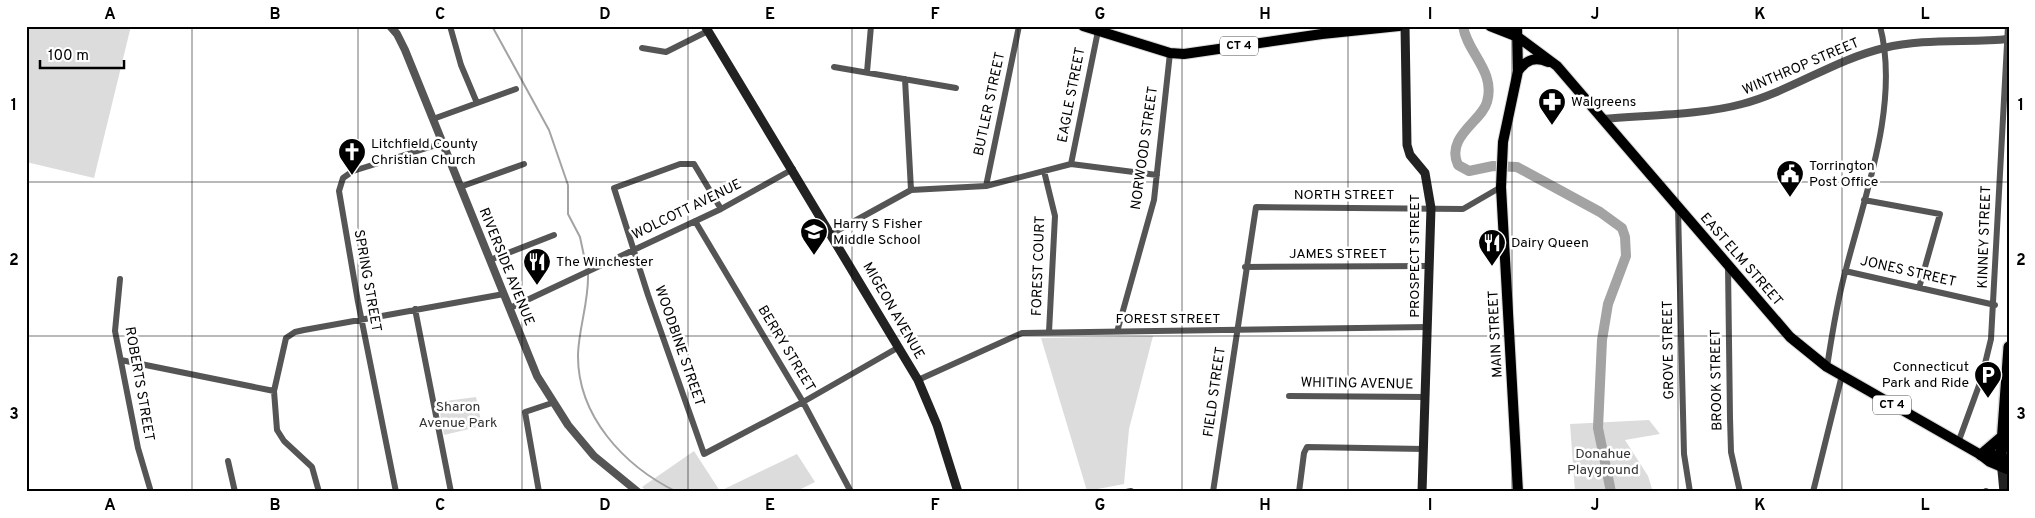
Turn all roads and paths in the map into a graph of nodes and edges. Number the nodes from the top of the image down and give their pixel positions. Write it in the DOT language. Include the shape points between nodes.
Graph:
graph roads {
  1 [pos="390,26"];
  2 [pos="450,26"];
  3 [pos="870,26"];
  4 [pos="1019,26"];
  5 [pos="1083,26"];
  6 [pos="1399,26"];
  7 [pos="1405,26"];
  8 [pos="1492,26"];
  9 [pos="1880,26"];
  10 [pos="2008,26"];
  11 [pos="707,28"];
  12 [pos="1321,30"];
  13 [pos="1098,31"];
  14 [pos="1518,32"];
  15 [pos="2008,39"];
  16 [pos="1886,47"];
  17 [pos="642,48"];
  18 [pos="1170,53"];
  19 [pos="1557,66"];
  20 [pos="834,67"];
  21 [pos="867,72"];
  22 [pos="1518,72"];
  23 [pos="906,79"];
  24 [pos="956,88"];
  25 [pos="516,89"];
  26 [pos="477,102"];
  27 [pos="434,119"];
  28 [pos="1602,119"];
  29 [pos="443,142"];
  30 [pos="524,164"];
  31 [pos="1071,164"];
  32 [pos="793,169"];
  33 [pos="1044,171"];
  34 [pos="1157,176"];
  35 [pos="986,186"];
  36 [pos="460,187"];
  37 [pos="1501,187"];
  38 [pos="911,190"];
  39 [pos="1864,200"];
  40 [pos="1256,207"];
  41 [pos="1432,208"];
  42 [pos="1678,208"];
  43 [pos="721,209"];
  44 [pos="695,221"];
  45 [pos="832,234"];
  46 [pos="554,235"];
  47 [pos="634,250"];
  48 [pos="490,260"];
  49 [pos="1430,266"];
  50 [pos="1728,266"];
  51 [pos="1245,267"];
  52 [pos="1845,271"];
  53 [pos="120,279"];
  54 [pos="1919,288"];
  55 [pos="504,294"];
  56 [pos="1995,305"];
  57 [pos="510,308"];
  58 [pos="415,309"];
  59 [pos="361,320"];
  60 [pos="1428,326"];
  61 [pos="1236,331"];
  62 [pos="1049,332"];
  63 [pos="1117,332"];
  64 [pos="899,346"];
  65 [pos="2009,346"];
  66 [pos="121,360"];
  67 [pos="1827,367"];
  68 [pos="1842,375"];
  69 [pos="918,380"];
  70 [pos="274,391"];
  71 [pos="1288,396"];
  72 [pos="1425,397"];
  73 [pos="803,402"];
  74 [pos="552,403"];
  75 [pos="2002,437"];
  76 [pos="1958,443"];
  77 [pos="1424,449"];
  78 [pos="1981,454"];
  79 [pos="228,461"];
  80 [pos="2005,464"];
  81 [pos="151,492"];
  82 [pos="235,492"];
  83 [pos="319,492"];
  84 [pos="396,492"];
  85 [pos="451,492"];
  86 [pos="539,492"];
  87 [pos="638,492"];
  88 [pos="851,492"];
  89 [pos="958,492"];
  90 [pos="1213,492"];
  91 [pos="1299,492"];
  92 [pos="1422,492"];
  93 [pos="1518,492"];
  94 [pos="1690,492"];
  95 [pos="1740,492"];
  96 [pos="1813,492"];
  97 [pos="2004,492"];
  1 -- 27 [label="street, RIVERSIDE AVENUE" via="405,50"];
  2 -- 26 [label="street"];
  3 -- 21 [label="street"];
  4 -- 35 [label="street, BUTLER STREET"];
  5 -- 13 [label="main road, CT 4"];
  6 -- 12 [label="main road, CT 4"];
  7 -- 41 [label="main road, PROSPECT STREET" via="1407,145 1410,155 1425,173"];
  8 -- 14 [label="main road, CT 4"];
  9 -- 16 [label="street"];
  10 -- 15 [label="street, KINNEY STREET"];
  11 -- 17 [label="street" via="666,52"];
  11 -- 32 [label="main road, MIGEON AVENUE"];
  12 -- 18 [label="main road, CT 4" via="1200,52"];
  13 -- 18 [label="main road, CT 4"];
  13 -- 31 [label="street, EAGLE STREET"];
  14 -- 19 [label="main road, EAST ELM STREET / CT 4"];
  14 -- 22 [label="main road, MAIN STREET"];
  15 -- 16 [label="street, WINTHROP STREET"];
  15 -- 56 [label="street, KINNEY STREET"];
  16 -- 28 [label="street, WINTHROP STREET" via="1854,57 1742,105"];
  16 -- 39 [label="street" via="1887,93"];
  18 -- 34 [label="street, NORWOOD STREET"];
  19 -- 22 [label="main road" via="1540,58 1524,64"];
  19 -- 28 [label="main road, EAST ELM STREET / CT 4"];
  20 -- 21 [label="street"];
  21 -- 23 [label="street"];
  22 -- 37 [label="main road, MAIN STREET" via="1503,142"];
  23 -- 24 [label="street"];
  23 -- 38 [label="street"];
  25 -- 26 [label="street"];
  26 -- 27 [label="street"];
  27 -- 29 [label="street, RIVERSIDE AVENUE"];
  28 -- 42 [label="main road, EAST ELM STREET / CT 4"];
  29 -- 36 [label="street, RIVERSIDE AVENUE"];
  29 -- 59 [label="street, SPRING STREET" via="353,171 343,178 339,190"];
  30 -- 36 [label="street"];
  31 -- 33 [label="street"];
  31 -- 34 [label="street"];
  32 -- 43 [label="street, WOLCOTT AVENUE"];
  32 -- 45 [label="main road, MIGEON AVENUE"];
  33 -- 35 [label="street"];
  33 -- 62 [label="street, FOREST COURT" via="1055,216"];
  34 -- 63 [label="street, NORWOOD STREET" via="1154,200"];
  35 -- 38 [label="street"];
  36 -- 48 [label="street, RIVERSIDE AVENUE"];
  37 -- 41 [label="street, NORTH STREET" via="1462,209"];
  37 -- 93 [label="main road, MAIN STREET"];
  38 -- 45 [label="street"];
  39 -- 52 [label="street"];
  39 -- 54 [label="street" via="1940,214"];
  40 -- 41 [label="street, NORTH STREET"];
  40 -- 51 [label="street, FIELD STREET"];
  41 -- 49 [label="main road, PROSPECT STREET"];
  42 -- 50 [label="main road, EAST ELM STREET / CT 4"];
  42 -- 94 [label="street, GROVE STREET" via="1684,454"];
  43 -- 44 [label="street, WOLCOTT AVENUE"];
  43 -- 47 [label="street, WOODBINE STREET" via="694,164 680,164 614,188"];
  44 -- 47 [label="street, WOLCOTT AVENUE"];
  44 -- 73 [label="street, BERRY STREET"];
  45 -- 64 [label="main road, MIGEON AVENUE"];
  46 -- 48 [label="street"];
  47 -- 57 [label="street, WOLCOTT AVENUE"];
  47 -- 73 [label="street, WOODBINE STREET" via="704,454"];
  48 -- 55 [label="street, RIVERSIDE AVENUE"];
  49 -- 51 [label="street, JAMES STREET"];
  49 -- 60 [label="main road, PROSPECT STREET"];
  50 -- 67 [label="main road, EAST ELM STREET / CT 4" via="1790,337"];
  50 -- 95 [label="street, BROOK STREET" via="1731,445"];
  51 -- 61 [label="street, FIELD STREET"];
  52 -- 54 [label="street, JONES STREET"];
  52 -- 67 [label="street"];
  53 -- 66 [label="street, ROBERTS STREET" via="115,330"];
  54 -- 56 [label="street, JONES STREET"];
  55 -- 57 [label="street, RIVERSIDE AVENUE"];
  55 -- 58 [label="street"];
  56 -- 76 [label="street, KINNEY STREET" via="1985,369"];
  57 -- 74 [label="street, RIVERSIDE AVENUE" via="537,376"];
  58 -- 59 [label="street"];
  58 -- 85 [label="street"];
  59 -- 70 [label="street" via="295,332 286,338"];
  59 -- 84 [label="street, SPRING STREET"];
  60 -- 61 [label="street, FOREST STREET"];
  60 -- 72 [label="main road, PROSPECT STREET"];
  61 -- 63 [label="street, FOREST STREET"];
  61 -- 90 [label="street, FIELD STREET"];
  62 -- 63 [label="street, FOREST STREET"];
  62 -- 69 [label="street, FOREST STREET" via="1016,335"];
  64 -- 69 [label="main road, MIGEON AVENUE"];
  64 -- 73 [label="street"];
  65 -- 75 [label="highway"];
  66 -- 70 [label="street"];
  66 -- 81 [label="street, ROBERTS STREET" via="138,448"];
  67 -- 68 [label="main road, EAST ELM STREET / CT 4"];
  68 -- 76 [label="main road, EAST ELM STREET / CT 4"];
  68 -- 96 [label="street"];
  69 -- 89 [label="main road, MIGEON AVENUE"];
  70 -- 83 [label="street" via="277,430 312,467"];
  71 -- 72 [label="street, WHITING AVENUE"];
  72 -- 77 [label="main road, PROSPECT STREET"];
  73 -- 88 [label="street, BERRY STREET"];
  74 -- 86 [label="street" via="525,412"];
  74 -- 87 [label="street, RIVERSIDE AVENUE" via="594,456"];
  75 -- 78 [label="highway"];
  75 -- 80 [label="highway"];
  76 -- 78 [label="main road, EAST ELM STREET / CT 4"];
  77 -- 91 [label="street" via="1307,447"];
  77 -- 92 [label="main road, PROSPECT STREET"];
  78 -- 80 [label="main road, EAST ELM STREET / CT 4"];
  79 -- 82 [label="street"];
  80 -- 97 [label="main road"];
}
